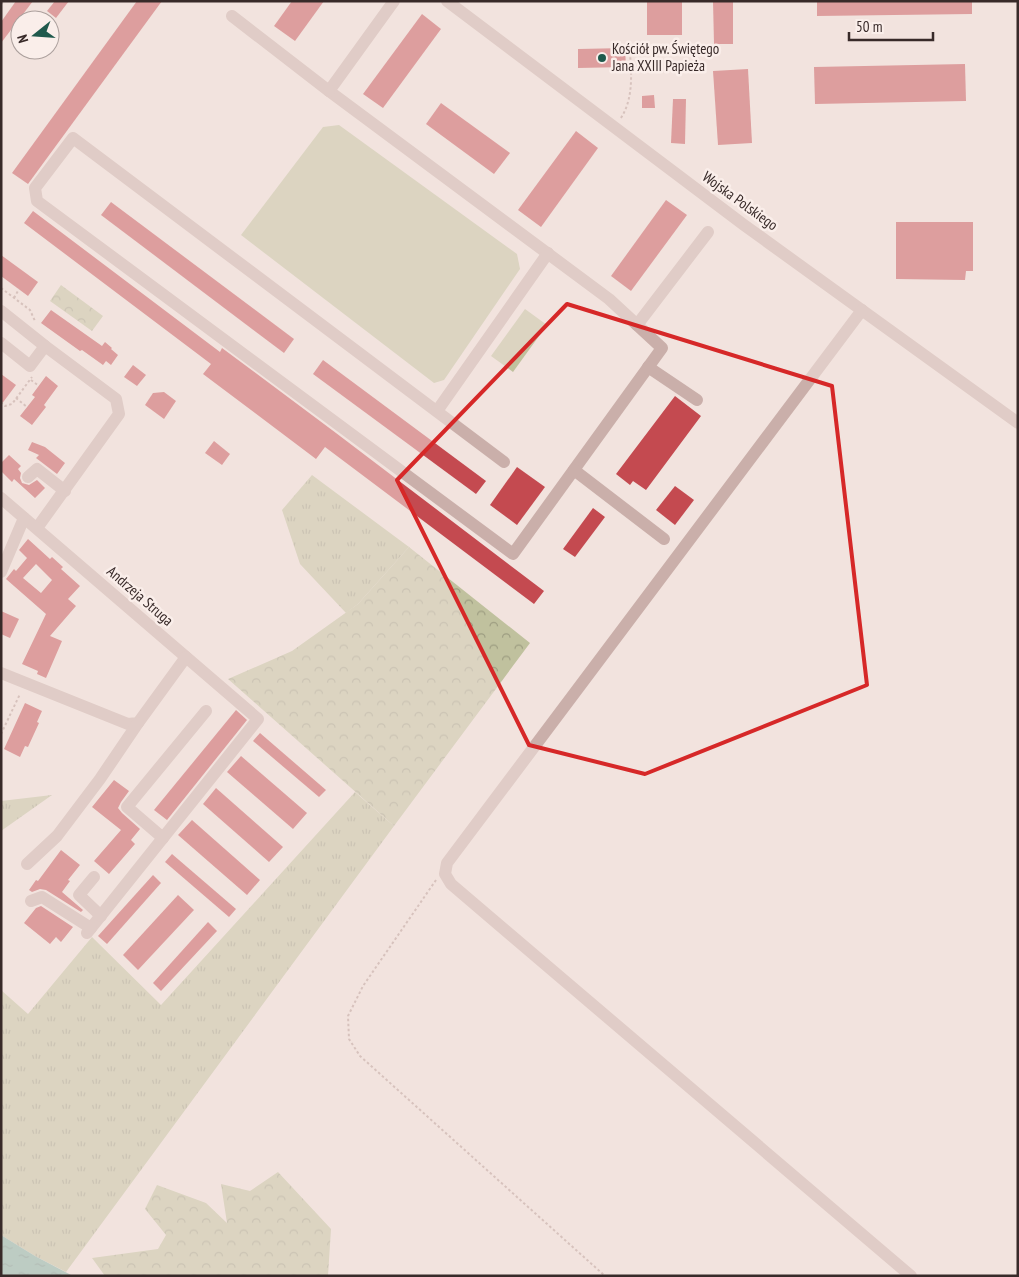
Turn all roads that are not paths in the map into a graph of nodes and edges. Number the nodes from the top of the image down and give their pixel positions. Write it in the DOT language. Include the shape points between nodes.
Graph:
graph roads {
  1 [pos="394,1"];
  2 [pos="447,1"];
  3 [pos="232,16"];
  4 [pos="329,91"];
  5 [pos="708,232"];
  6 [pos="548,253"];
  7 [pos="862,310"];
  8 [pos="1,311"];
  9 [pos="637,325"];
  10 [pos="1,344"];
  11 [pos="46,346"];
  12 [pos="648,367"];
  13 [pos="697,400"];
  14 [pos="437,411"];
  15 [pos="1018,423"];
  16 [pos="504,462"];
  17 [pos="574,470"];
  18 [pos="28,477"];
  19 [pos="65,491"];
  20 [pos="1,498"];
  21 [pos="24,518"];
  22 [pos="37,528"];
  23 [pos="664,539"];
  24 [pos="1,572"];
  25 [pos="186,656"];
  26 [pos="1,673"];
  27 [pos="206,711"];
  28 [pos="138,723"];
  29 [pos="163,838"];
  30 [pos="27,864"];
  31 [pos="94,877"];
  32 [pos="31,900"];
  33 [pos="101,916"];
  34 [pos="911,1276"];
  1 -- 4 [label="street"];
  2 -- 7 [label="street, Wojska Polskiego"];
  3 -- 4 [label="street"];
  4 -- 6 [label="street"];
  5 -- 9 [label="street"];
  6 -- 9 [label="street" via="609,299"];
  6 -- 14 [label="street"];
  7 -- 15 [label="street, Wojska Polskiego"];
  7 -- 34 [label="street" via="447,863 445,874 451,884"];
  8 -- 11 [label="street"];
  9 -- 12 [label="street" via="662,348"];
  10 -- 11 [label="street" via="30,366"];
  11 -- 19 [label="street" via="116,399 119,414"];
  12 -- 13 [label="street"];
  12 -- 17 [label="street"];
  14 -- 16 [label="street"];
  14 -- 17 [label="street" via="73,138 35,188 37,201 513,554"];
  17 -- 23 [label="street"];
  18 -- 19 [label="street" via="36,468"];
  19 -- 22 [label="street"];
  20 -- 21 [label="street, Andrzeja Struga"];
  21 -- 22 [label="street, Andrzeja Struga"];
  21 -- 24 [label="street"];
  22 -- 25 [label="street, Andrzeja Struga"];
  25 -- 28 [label="street"];
  25 -- 29 [label="street, Andrzeja Struga" via="258,719"];
  26 -- 28 [label="street" via="128,724"];
  27 -- 29 [label="street" via="127,807"];
  28 -- 30 [label="street" via="57,836"];
  29 -- 33 [label="street"];
  31 -- 33 [label="street" via="79,895"];
  32 -- 33 [label="street" via="42,898 89,931"];
}
